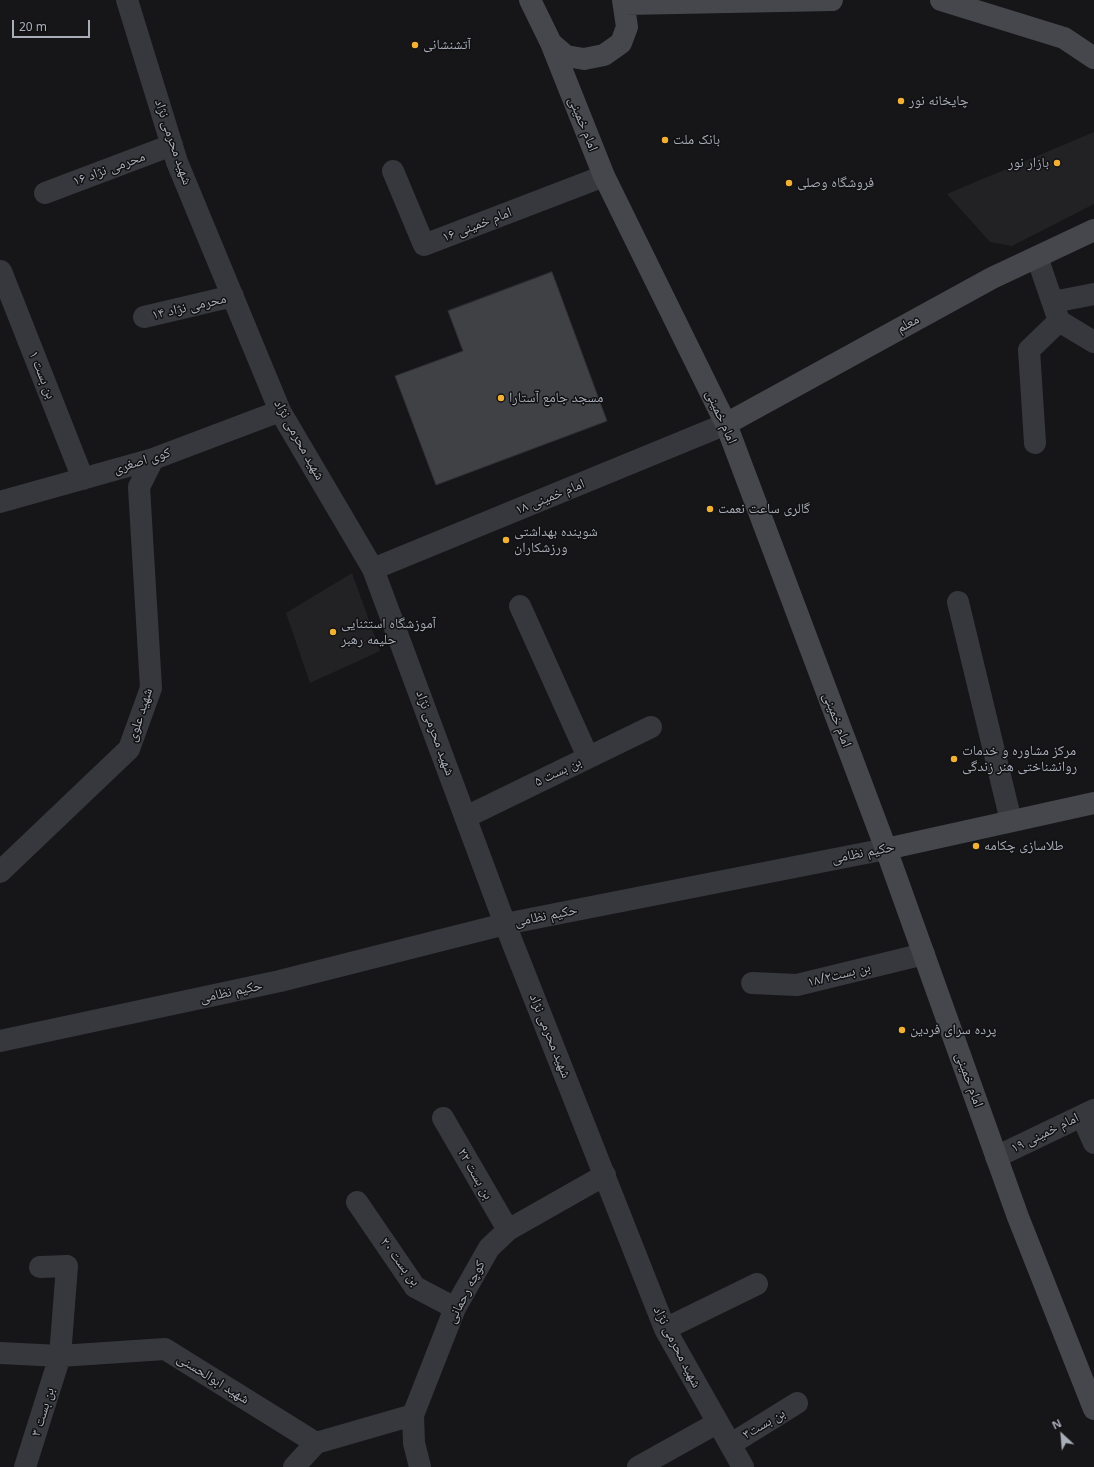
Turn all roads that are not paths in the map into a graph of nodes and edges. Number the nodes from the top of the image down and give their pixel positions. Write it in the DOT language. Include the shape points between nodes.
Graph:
graph roads {
  1 [pos="127,0"];
  2 [pos="530,0"];
  3 [pos="779,0"];
  4 [pos="832,0"];
  5 [pos="941,0"];
  6 [pos="624,2"];
  7 [pos="551,42"];
  8 [pos="1094,58"];
  9 [pos="172,146"];
  10 [pos="393,171"];
  11 [pos="604,176"];
  12 [pos="45,193"];
  13 [pos="1094,230"];
  14 [pos="1036,257"];
  15 [pos="1,271"];
  16 [pos="1094,294"];
  17 [pos="233,296"];
  18 [pos="1056,311"];
  19 [pos="144,317"];
  20 [pos="1094,342"];
  21 [pos="280,411"];
  22 [pos="726,424"];
  23 [pos="1035,443"];
  24 [pos="153,459"];
  25 [pos="83,479"];
  26 [pos="0,502"];
  27 [pos="373,569"];
  28 [pos="958,602"];
  29 [pos="520,606"];
  30 [pos="650,727"];
  31 [pos="588,757"];
  32 [pos="1094,803"];
  33 [pos="466,817"];
  34 [pos="1011,821"];
  35 [pos="886,849"];
  36 [pos="0,872"];
  37 [pos="505,924"];
  38 [pos="924,954"];
  39 [pos="752,984"];
  40 [pos="0,1042"];
  41 [pos="1088,1113"];
  42 [pos="443,1118"];
  43 [pos="1094,1143"];
  44 [pos="996,1157"];
  45 [pos="605,1175"];
  46 [pos="357,1202"];
  47 [pos="508,1230"];
  48 [pos="40,1267"];
  49 [pos="757,1284"];
  50 [pos="455,1308"];
  51 [pos="665,1329"];
  52 [pos="0,1353"];
  53 [pos="60,1356"];
  54 [pos="797,1403"];
  55 [pos="1094,1409"];
  56 [pos="413,1415"];
  57 [pos="717,1423"];
  58 [pos="316,1443"];
  59 [pos="730,1444"];
  60 [pos="25,1467"];
  61 [pos="294,1467"];
  62 [pos="420,1467"];
  63 [pos="638,1467"];
  64 [pos="743,1467"];
  1 -- 9 [label="street, شهید محرمی نژاد"];
  2 -- 7 [label="street, امام خمینی"];
  3 -- 4 [label="street"];
  3 -- 6 [label="street"];
  5 -- 8 [label="street" via="1064,38"];
  6 -- 7 [label="street" via="627,27 621,43 604,55 584,59 566,56"];
  7 -- 11 [label="street, امام خمینی"];
  9 -- 12 [label="street, محرمی نژاد ۱۶"];
  9 -- 17 [label="street, شهید محرمی نژاد"];
  10 -- 11 [label="street, امام خمینی ۱۶" via="424,245"];
  11 -- 22 [label="street, امام خمینی"];
  13 -- 14 [label="street, معلم"];
  14 -- 18 [label="street"];
  14 -- 22 [label="street, معلم" via="992,278"];
  15 -- 25 [label="street, بن بست ۱"];
  16 -- 18 [label="street"];
  17 -- 19 [label="street, محرمی نژاد ۱۴"];
  17 -- 21 [label="street, شهید محرمی نژاد"];
  18 -- 20 [label="street"];
  18 -- 23 [label="street" via="1029,350"];
  21 -- 24 [label="street, کوی اصغری"];
  21 -- 27 [label="street, شهید محرمی نژاد"];
  22 -- 27 [label="street, امام خمینی ۱۸"];
  22 -- 35 [label="street, امام خمینی"];
  24 -- 25 [label="street, کوی اصغری"];
  24 -- 36 [label="street, شهید علوی" via="139,487 151,688 129,749"];
  25 -- 26 [label="street, کوی اصغری"];
  27 -- 33 [label="street, شهید محرمی نژاد"];
  28 -- 34 [label="street"];
  29 -- 31 [label="street"];
  30 -- 31 [label="street, بن بست ۵"];
  31 -- 33 [label="street, بن بست ۵"];
  32 -- 34 [label="street, حکیم نظامی"];
  33 -- 37 [label="street, شهید محرمی نژاد"];
  34 -- 35 [label="street, حکیم نظامی"];
  35 -- 37 [label="street, حکیم نظامی"];
  35 -- 38 [label="street, امام خمینی"];
  37 -- 40 [label="street, حکیم نظامی" via="280,981"];
  37 -- 45 [label="street, شهید محرمی نژاد"];
  38 -- 39 [label="street, بن بست۱۸/۲" via="797,985"];
  38 -- 44 [label="street, امام خمینی"];
  41 -- 43 [label="street"];
  41 -- 44 [label="street, امام خمینی ۱۹"];
  42 -- 47 [label="street, بن بست ۲۲"];
  44 -- 55 [label="street, امام خمینی"];
  45 -- 47 [label="street, کوچه رحمانی"];
  45 -- 51 [label="street, شهید محرمی نژاد"];
  46 -- 50 [label="street, بن بست ۲۰" via="415,1287"];
  47 -- 50 [label="street, کوچه رحمانی" via="488,1248"];
  48 -- 53 [label="street, بن بست ۳" via="67,1266"];
  49 -- 51 [label="street"];
  50 -- 56 [label="street, کوچه رحمانی"];
  51 -- 57 [label="street, شهید محرمی نژاد"];
  52 -- 53 [label="street, شهید ابوالحسنی"];
  53 -- 58 [label="street, شهید ابوالحسنی" via="166,1349"];
  53 -- 60 [label="street, بن بست ۳"];
  54 -- 59 [label="street, بن بست۳"];
  56 -- 58 [label="street"];
  56 -- 62 [label="street, کوچه رحمانی" via="414,1443"];
  57 -- 59 [label="street, شهید محرمی نژاد"];
  57 -- 63 [label="street"];
  58 -- 61 [label="street"];
  59 -- 64 [label="street, شهید محرمی نژاد"];
}
